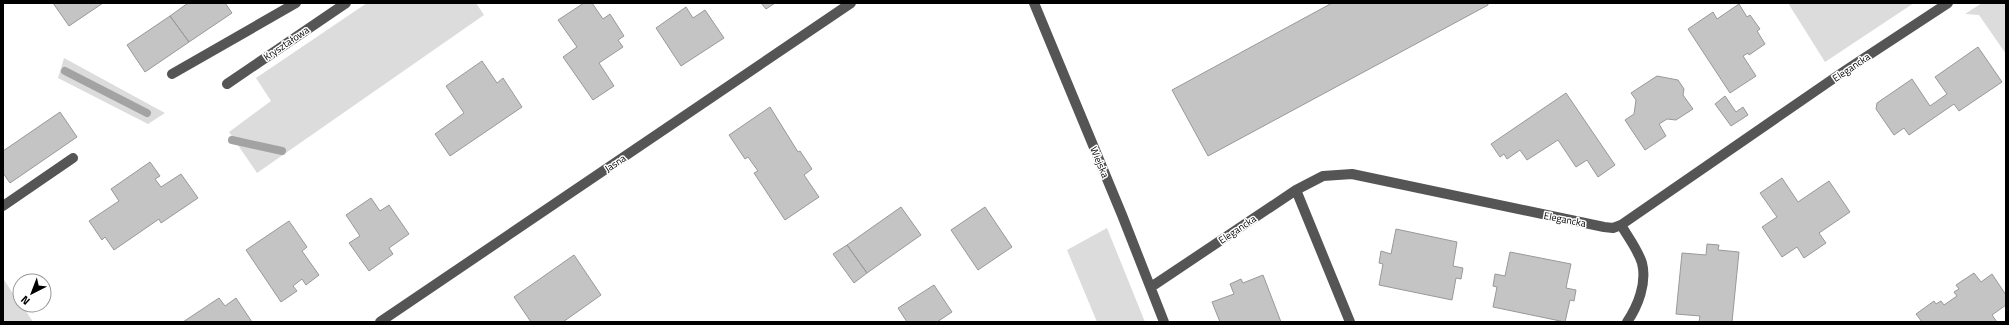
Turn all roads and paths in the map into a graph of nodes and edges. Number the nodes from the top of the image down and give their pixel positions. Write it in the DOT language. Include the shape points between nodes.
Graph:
graph roads {
  1 [pos="296,3"];
  2 [pos="346,3"];
  3 [pos="851,3"];
  4 [pos="1034,3"];
  5 [pos="1948,3"];
  6 [pos="172,74"];
  7 [pos="227,84"];
  8 [pos="73,158"];
  9 [pos="1296,190"];
  10 [pos="3,206"];
  11 [pos="1621,225"];
  12 [pos="1151,287"];
  13 [pos="380,322"];
  14 [pos="1164,322"];
  15 [pos="1350,322"];
  16 [pos="1627,322"];
  1 -- 6 [label="street"];
  2 -- 7 [label="street, Kryształowa"];
  3 -- 13 [label="street, Jasna"];
  4 -- 12 [label="street, Wiejska"];
  5 -- 11 [label="street, Elegancka"];
  8 -- 10 [label="street"];
  9 -- 11 [label="street, Elegancka" via="1323,176 1352,174 1604,227"];
  9 -- 12 [label="street, Elegancka"];
  9 -- 15 [label="street"];
  11 -- 16 [label="street" via="1642,264 1643,281 1638,304"];
  12 -- 14 [label="street, Wiejska"];
}
